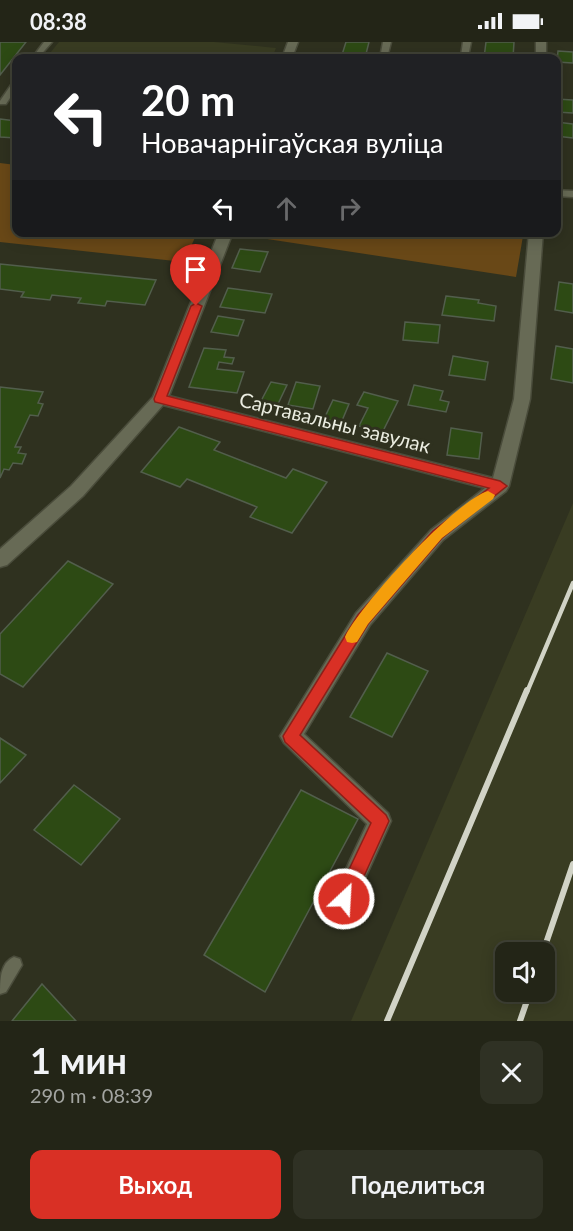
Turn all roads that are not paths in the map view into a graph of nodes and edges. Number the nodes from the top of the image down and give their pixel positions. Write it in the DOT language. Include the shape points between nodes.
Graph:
graph roads {
  1 [pos="48,42"];
  2 [pos="38,54"];
  3 [pos="12,90"];
  4 [pos="3,102"];
  5 [pos="224,237"];
  6 [pos="536,237"];
  7 [pos="160,399"];
  8 [pos="500,486"];
  9 [pos="0,560"];
  10 [pos="344,899"];
  11 [pos="14,965"];
  12 [pos="0,986"];
  1 -- 2 [label="lane"];
  3 -- 4 [label="lane"];
  5 -- 7 [label="street"];
  6 -- 8 [label="street" via="522,399"];
  7 -- 8 [label="street, Сартавальны завулак"];
  7 -- 9 [label="street" via="76,490"];
  8 -- 10 [label="street" via="438,535 363,619 291,736 380,821"];
  11 -- 12 [label="lane"];
}
